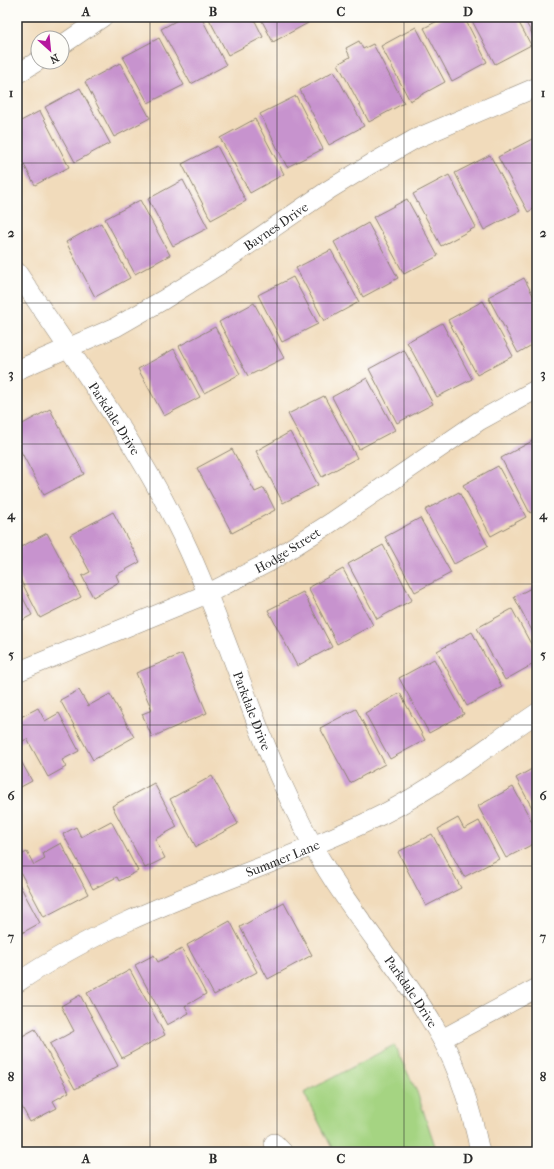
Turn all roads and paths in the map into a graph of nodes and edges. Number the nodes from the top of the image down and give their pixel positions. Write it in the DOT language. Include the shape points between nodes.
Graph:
graph roads {
  1 [pos="103,17"];
  2 [pos="70,40"];
  3 [pos="30,66"];
  4 [pos="17,74"];
  5 [pos="537,87"];
  6 [pos="17,272"];
  7 [pos="67,348"];
  8 [pos="17,370"];
  9 [pos="537,389"];
  10 [pos="208,594"];
  11 [pos="17,672"];
  12 [pos="537,713"];
  13 [pos="314,847"];
  14 [pos="17,983"];
  15 [pos="537,988"];
  16 [pos="442,1039"];
  17 [pos="480,1152"];
  1 -- 2 [label="street"];
  3 -- 4 [label="street"];
  5 -- 7 [label="street, Baynes Drive" via="415,140 370,164 219,266 116,327"];
  6 -- 7 [label="street, Parkdale Drive"];
  7 -- 8 [label="street, Baynes Drive"];
  7 -- 10 [label="street, Parkdale Drive" via="168,506"];
  9 -- 10 [label="street, Hodge Street" via="478,421 304,541"];
  10 -- 11 [label="street, Hodge Street"];
  10 -- 13 [label="street, Parkdale Drive" via="264,743"];
  12 -- 13 [label="street, Summer Lane" via="399,805"];
  13 -- 14 [label="street, Summer Lane" via="136,916 69,951"];
  13 -- 16 [label="street, Parkdale Drive"];
  15 -- 16 [label="street"];
  16 -- 17 [label="street, Parkdale Drive" via="469,1107"];
}
